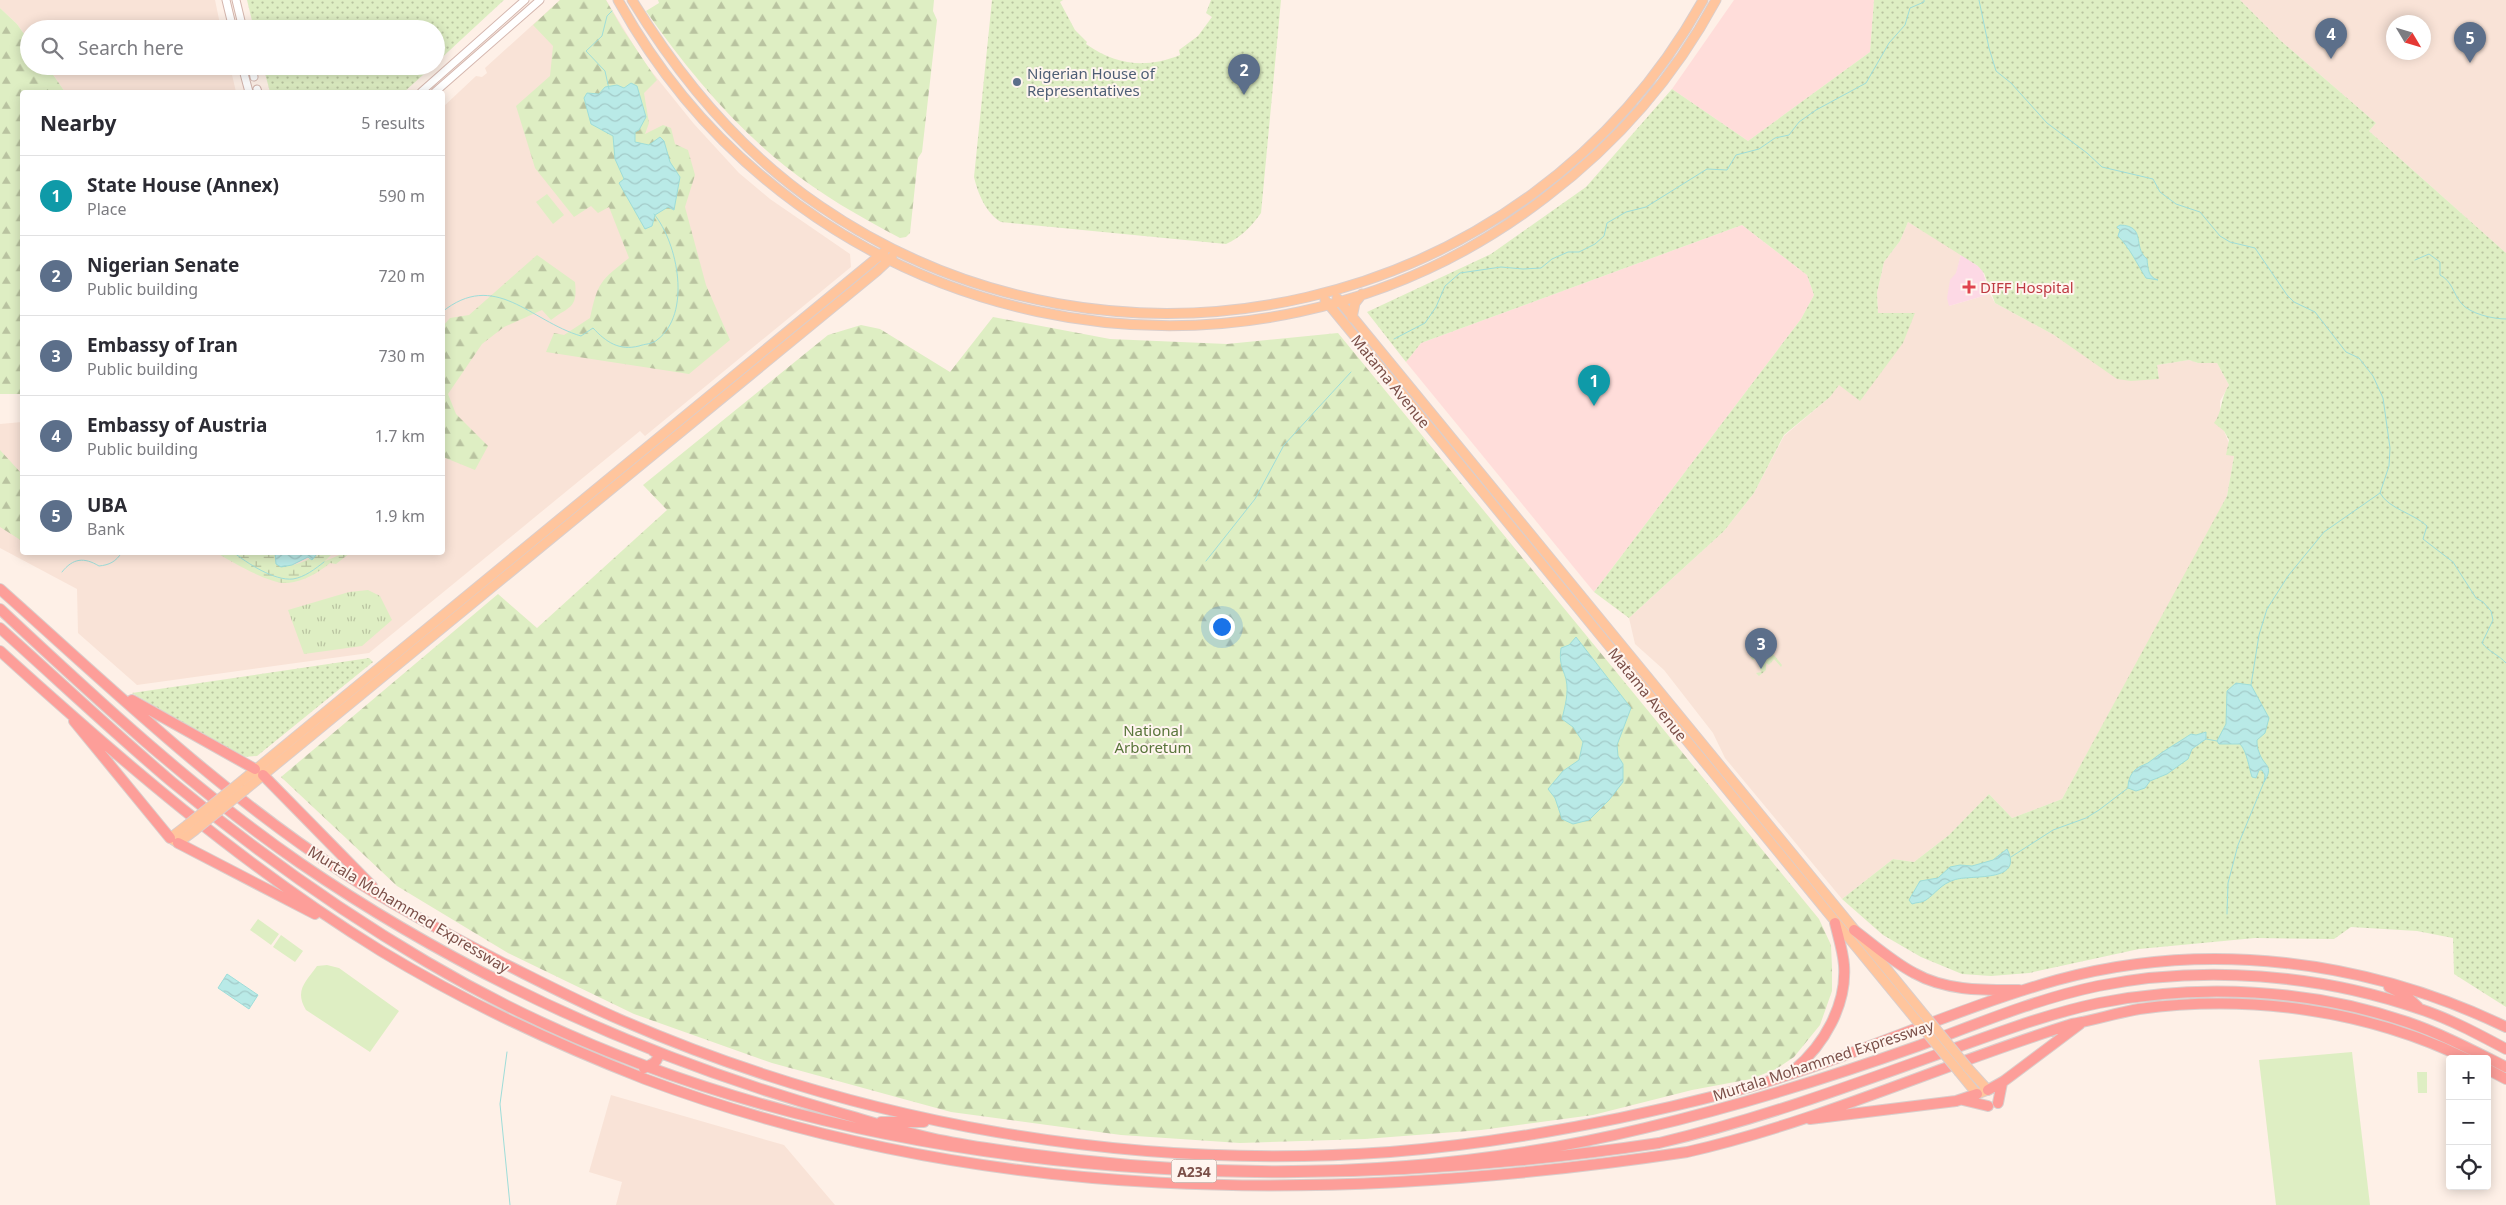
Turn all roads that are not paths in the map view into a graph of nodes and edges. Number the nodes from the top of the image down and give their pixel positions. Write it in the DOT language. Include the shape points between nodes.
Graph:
graph roads {
  1 [pos="226,0"];
  2 [pos="236,0"];
  3 [pos="525,0"];
  4 [pos="540,0"];
  5 [pos="618,0"];
  6 [pos="632,0"];
  7 [pos="1703,0"];
  8 [pos="1716,0"];
  9 [pos="231,20"];
  10 [pos="241,20"];
  11 [pos="445,71"];
  12 [pos="244,75"];
  13 [pos="254,75"];
  14 [pos="440,75"];
  15 [pos="254,78"];
  16 [pos="248,90"];
  17 [pos="423,90"];
  18 [pos="437,90"];
  19 [pos="865,248"];
  20 [pos="892,249"];
  21 [pos="885,259"];
  22 [pos="908,268"];
  23 [pos="873,270"];
  24 [pos="1332,291"];
  25 [pos="1364,293"];
  26 [pos="1320,294"];
  27 [pos="1339,301"];
  28 [pos="1328,304"];
  29 [pos="1352,318"];
  30 [pos="1532,537"];
  31 [pos="1524,543"];
  32 [pos="0,589"];
  33 [pos="0,609"];
  34 [pos="0,628"];
  35 [pos="0,638"];
  36 [pos="0,651"];
  37 [pos="30,655"];
  38 [pos="104,682"];
  39 [pos="70,714"];
  40 [pos="259,772"];
  41 [pos="174,841"];
  42 [pos="338,870"];
  43 [pos="1810,875"];
  44 [pos="1802,881"];
  45 [pos="381,896"];
  46 [pos="373,909"];
  47 [pos="320,911"];
  48 [pos="334,921"];
  49 [pos="1836,923"];
  50 [pos="371,927"];
  51 [pos="1854,930"];
  52 [pos="2360,975"];
  53 [pos="2027,990"];
  54 [pos="2421,1009"];
  55 [pos="2353,1020"];
  56 [pos="2083,1022"];
  57 [pos="2506,1028"];
  58 [pos="2425,1029"];
  59 [pos="650,1049"];
  60 [pos="2506,1049"];
  61 [pos="2457,1055"];
  62 [pos="678,1060"];
  63 [pos="2506,1067"];
  64 [pos="644,1068"];
  65 [pos="2491,1071"];
  66 [pos="1789,1073"];
  67 [pos="672,1078"];
  68 [pos="2506,1079"];
  69 [pos="2002,1083"];
  70 [pos="1988,1090"];
  71 [pos="1978,1094"];
  72 [pos="1962,1100"];
  73 [pos="1794,1121"];
  74 [pos="871,1122"];
  75 [pos="945,1122"];
  76 [pos="809,1124"];
  77 [pos="869,1152"];
  78 [pos="1384,1152"];
  79 [pos="1447,1162"];
  80 [pos="948,1170"];
  81 [pos="1444,1180"];
  82 [pos="1528,1183"];
  83 [pos="1402,1191"];
  1 -- 9 [label="street"];
  2 -- 10 [label="street"];
  3 -- 11 [label="street"];
  4 -- 18 [label="street"];
  5 -- 19 [label="main road" via="670,81 717,136 784,196"];
  6 -- 20 [label="main road" via="681,73 740,138 818,205"];
  7 -- 24 [label="main road" via="1664,62 1632,102 1605,131 1544,184 1489,223 1433,254 1385,276"];
  8 -- 25 [label="main road" via="1694,40 1652,97 1572,178 1466,251"];
  12 -- 16 [label="street"];
  13 -- 15 [label="street"];
  14 -- 17 [label="street"];
  19 -- 21 [label="main road"];
  19 -- 23 [label="main road"];
  20 -- 21 [label="main road"];
  20 -- 26 [label="main road" via="939,270 1014,293 1122,312 1232,311"];
  21 -- 22 [label="main road"];
  21 -- 23 [label="main road"];
  22 -- 23 [label="main road"];
  22 -- 28 [label="main road" via="952,288 1012,307 1118,324 1232,323"];
  23 -- 40 [label="main road"];
  24 -- 26 [label="main road"];
  24 -- 27 [label="main road, Matama Avenue"];
  25 -- 27 [label="main road"];
  25 -- 29 [label="main road" via="1355,303"];
  26 -- 28 [label="main road, Matama Avenue"];
  27 -- 28 [label="main road"];
  27 -- 29 [label="main road, Matama Avenue"];
  28 -- 31 [label="main road, Matama Avenue"];
  29 -- 30 [label="main road, Matama Avenue"];
  30 -- 31 [label="main road"];
  30 -- 43 [label="main road, Matama Avenue"];
  31 -- 44 [label="main road, Matama Avenue"];
  32 -- 38 [label="highway, Murtala Mohammed Expressway"];
  33 -- 46 [label="highway, Murtala Mohammed Expressway / A234" via="183,773 244,822"];
  34 -- 37 [label="highway, Murtala Mohammed Expressway / A234"];
  35 -- 37 [label="highway"];
  36 -- 39 [label="highway"];
  37 -- 50 [label="highway, Murtala Mohammed Expressway / A234" via="125,741 246,841"];
  38 -- 40 [label="highway"];
  38 -- 42 [label="highway, Murtala Mohammed Expressway" via="227,787"];
  39 -- 41 [label="highway"];
  39 -- 47 [label="highway" via="237,852"];
  40 -- 41 [label="main road, bridge"];
  40 -- 45 [label="highway"];
  41 -- 48 [label="highway"];
  42 -- 45 [label="highway, Murtala Mohammed Expressway"];
  42 -- 46 [label="highway"];
  43 -- 44 [label="main road"];
  43 -- 51 [label="main road, Matama Avenue"];
  44 -- 49 [label="main road, Matama Avenue"];
  45 -- 75 [label="highway, Murtala Mohammed Expressway" via="505,964 648,1032 806,1088"];
  46 -- 59 [label="highway, Murtala Mohammed Expressway / A234" via="490,977"];
  47 -- 48 [label="highway"];
  47 -- 50 [label="highway"];
  48 -- 77 [label="highway" via="525,1029 727,1110"];
  49 -- 66 [label="highway" via="1844,964 1844,984 1838,1007 1819,1044"];
  49 -- 71 [label="main road, Matama Avenue, bridge"];
  50 -- 64 [label="highway, Murtala Mohammed Expressway / A234" via="494,999"];
  51 -- 53 [label="highway" via="1907,969 1932,981 1974,990"];
  51 -- 70 [label="main road, Matama Avenue, bridge"];
  52 -- 53 [label="highway, Murtala Mohammed Expressway" via="2270,961 2177,960 2090,972"];
  52 -- 54 [label="highway" via="2406,995"];
  52 -- 57 [label="highway, Murtala Mohammed Expressway" via="2439,997"];
  53 -- 66 [label="highway, Murtala Mohammed Expressway"];
  54 -- 60 [label="highway, Murtala Mohammed Expressway / A234"];
  54 -- 79 [label="highway, Murtala Mohammed Expressway / A234" via="2345,989 2274,978 2207,976 2131,981 2057,996 1753,1101 1642,1130"];
  55 -- 56 [label="highway" via="2266,1005 2212,1004 2140,1009"];
  55 -- 58 [label="highway" via="2393,1021"];
  55 -- 61 [label="highway" via="2417,1038"];
  56 -- 69 [label="highway"];
  56 -- 73 [label="highway" via="2015,1042"];
  58 -- 63 [label="highway, Murtala Mohammed Expressway / A234"];
  58 -- 81 [label="highway, Murtala Mohammed Expressway / A234" via="2375,1013 2275,994 2201,992 2120,999 2065,1011 1756,1118 1616,1152"];
  59 -- 62 [label="highway, Murtala Mohammed Expressway / A234"];
  59 -- 64 [label="highway" via="658,1054 658,1058"];
  62 -- 67 [label="highway" via="672,1064"];
  62 -- 74 [label="highway, Murtala Mohammed Expressway / A234" via="788,1099"];
  64 -- 67 [label="highway, Murtala Mohammed Expressway / A234"];
  65 -- 68 [label="highway"];
  66 -- 78 [label="highway, Murtala Mohammed Expressway" via="1732,1092 1583,1127"];
  67 -- 76 [label="highway, Murtala Mohammed Expressway / A234"];
  69 -- 70 [label="highway"];
  69 -- 72 [label="highway" via="1993,1104"];
  70 -- 71 [label="main road"];
  71 -- 72 [label="highway"];
  72 -- 73 [label="highway"];
  73 -- 82 [label="highway" via="1690,1152"];
  74 -- 75 [label="highway"];
  74 -- 79 [label="highway, Murtala Mohammed Expressway / A234" via="942,1141 988,1149 1190,1170 1325,1172"];
  75 -- 78 [label="highway, Murtala Mohammed Expressway" via="1053,1140 1165,1151 1261,1155"];
  76 -- 77 [label="highway"];
  76 -- 81 [label="highway, Murtala Mohammed Expressway / A234" via="986,1164 1135,1182 1224,1188"];
  77 -- 80 [label="highway"];
  78 -- 79 [label="highway"];
  81 -- 83 [label="highway"];
}
